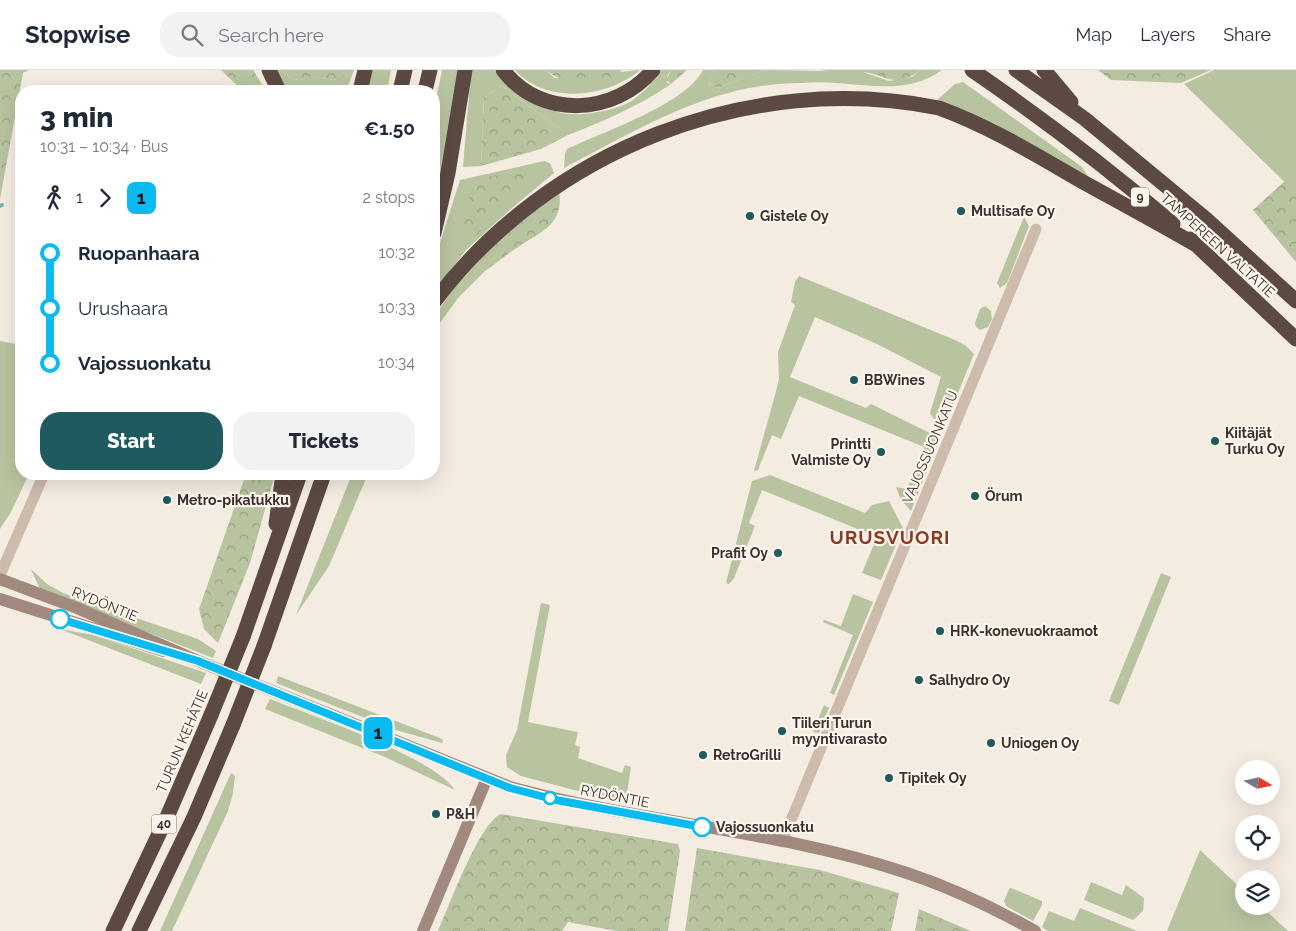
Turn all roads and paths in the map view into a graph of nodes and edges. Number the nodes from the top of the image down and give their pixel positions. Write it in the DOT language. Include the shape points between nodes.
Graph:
graph roads {
  1 [pos="269,70"];
  2 [pos="365,70"];
  3 [pos="405,70"];
  4 [pos="430,70"];
  5 [pos="465,70"];
  6 [pos="503,70"];
  7 [pos="653,70"];
  8 [pos="972,70"];
  9 [pos="1016,70"];
  10 [pos="1044,70"];
  11 [pos="276,85"];
  12 [pos="361,85"];
  13 [pos="401,85"];
  14 [pos="426,85"];
  15 [pos="1085,119"];
  16 [pos="440,207"];
  17 [pos="1036,229"];
  18 [pos="1198,246"];
  19 [pos="440,295"];
  20 [pos="1296,301"];
  21 [pos="1296,339"];
  22 [pos="41,480"];
  23 [pos="282,480"];
  24 [pos="298,480"];
  25 [pos="322,480"];
  26 [pos="333,480"];
  27 [pos="304,537"];
  28 [pos="270,563"];
  29 [pos="0,575"];
  30 [pos="0,579"];
  31 [pos="0,598"];
  32 [pos="198,661"];
  33 [pos="487,778"];
  34 [pos="782,842"];
  35 [pos="113,931"];
  36 [pos="139,931"];
  37 [pos="423,931"];
  38 [pos="1035,931"];
  1 -- 11 [label="highway"];
  2 -- 12 [label="highway"];
  3 -- 13 [label="highway"];
  4 -- 14 [label="highway"];
  5 -- 16 [label="highway"];
  6 -- 7 [label="highway" via="539,98 562,105 586,106 625,94"];
  8 -- 18 [label="highway, TAMPEREEN VALTATIE / 9" via="1028,108"];
  9 -- 15 [label="highway, TAMPEREEN VALTATIE / 9"];
  10 -- 15 [label="highway"];
  15 -- 20 [label="highway, TAMPEREEN VALTATIE / 9" via="1206,219"];
  17 -- 34 [label="street, VAJOSSUONKATU"];
  18 -- 19 [label="highway" via="1006,137 956,115 876,92 787,90 702,106 666,119 590,159 506,223 469,259"];
  18 -- 21 [label="highway, TAMPEREEN VALTATIE / 9"];
  22 -- 29 [label="street"];
  23 -- 28 [label="highway"];
  24 -- 28 [label="highway, TURUN KEHÄTIE / 40"];
  25 -- 27 [label="highway, 40"];
  26 -- 27 [label="highway"];
  27 -- 36 [label="highway, 40, bridge" via="233,725 194,817"];
  28 -- 35 [label="highway, TURUN KEHÄTIE / 40, bridge" via="211,715"];
  30 -- 32 [label="street, RYDÖNTIE" via="143,635"];
  31 -- 32 [label="street, RYDÖNTIE"];
  32 -- 33 [label="street, RYDÖNTIE"];
  33 -- 34 [label="street, RYDÖNTIE" via="510,788 556,800"];
  33 -- 37 [label="street"];
  34 -- 38 [label="street, RYDÖNTIE" via="907,873 981,902"];
}
